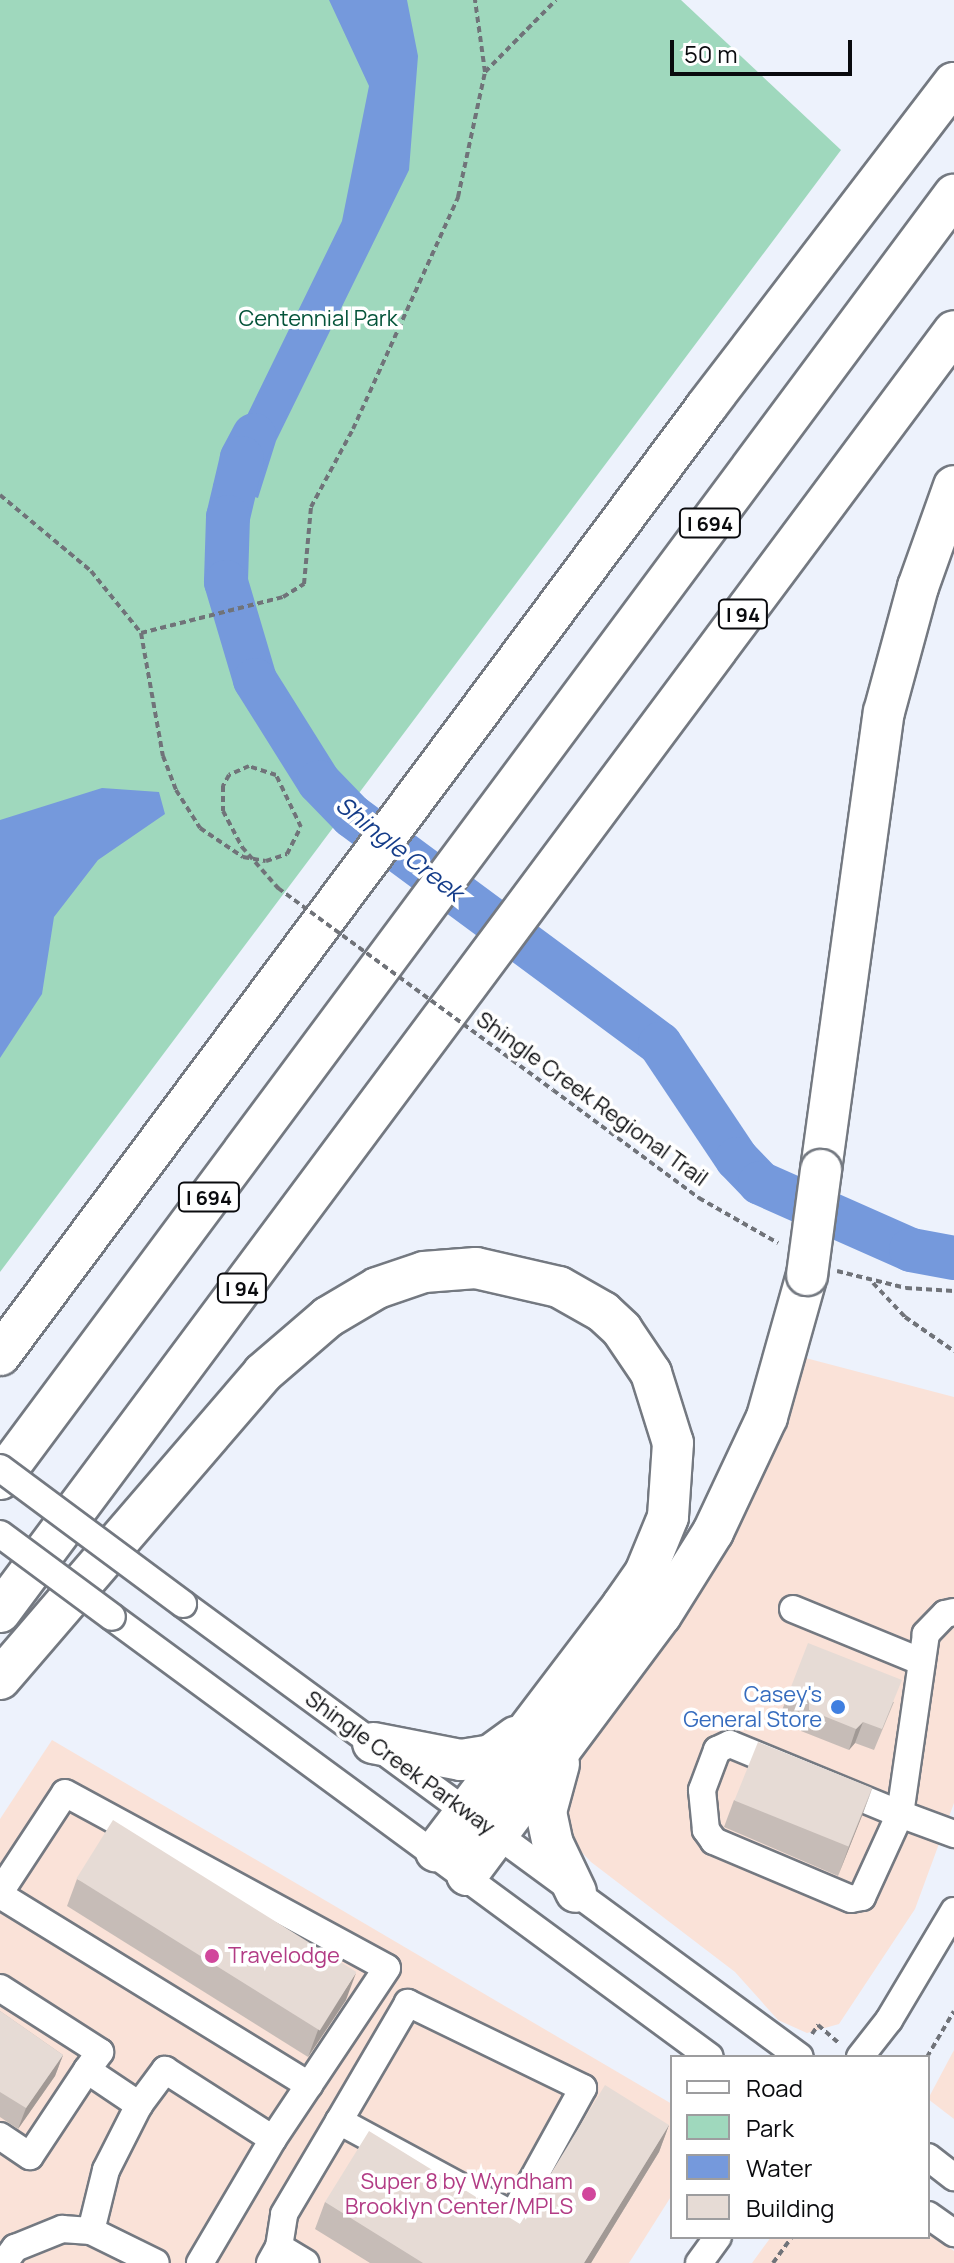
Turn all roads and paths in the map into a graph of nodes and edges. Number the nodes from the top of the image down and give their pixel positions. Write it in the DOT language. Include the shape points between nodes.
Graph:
graph roads {
  1 [pos="475,0"];
  2 [pos="556,0"];
  3 [pos="485,72"];
  4 [pos="954,83"];
  5 [pos="954,195"];
  6 [pos="954,331"];
  7 [pos="954,486"];
  8 [pos="0,495"];
  9 [pos="141,633"];
  10 [pos="808,1263"];
  11 [pos="871,1281"];
  12 [pos="954,1291"];
  13 [pos="954,1351"];
  14 [pos="0,1355"];
  15 [pos="0,1468"];
  16 [pos="0,1479"];
  17 [pos="0,1534"];
  18 [pos="793,1609"];
  19 [pos="0,1612"];
  20 [pos="954,1612"];
  21 [pos="922,1662"];
  22 [pos="0,1679"];
  23 [pos="555,1727"];
  24 [pos="373,1743"];
  25 [pos="900,1814"];
  26 [pos="481,1823"];
  27 [pos="954,1834"];
  28 [pos="451,1863"];
  29 [pos="576,1892"];
  30 [pos="0,1894"];
  31 [pos="954,1911"];
  32 [pos="0,1988"];
  33 [pos="954,2011"];
  34 [pos="818,2025"];
  35 [pos="853,2053"];
  36 [pos="707,2055"];
  37 [pos="797,2055"];
  38 [pos="928,2055"];
  39 [pos="87,2070"];
  40 [pos="309,2085"];
  41 [pos="139,2105"];
  42 [pos="339,2121"];
  43 [pos="0,2136"];
  44 [pos="273,2139"];
  45 [pos="930,2159"];
  46 [pos="954,2177"];
  47 [pos="930,2216"];
  48 [pos="91,2231"];
  49 [pos="954,2233"];
  50 [pos="717,2239"];
  51 [pos="791,2239"];
  52 [pos="274,2255"];
  53 [pos="2,2263"];
  54 [pos="156,2263"];
  55 [pos="200,2263"];
  56 [pos="306,2263"];
  57 [pos="699,2263"];
  58 [pos="773,2263"];
  1 -- 3 [label="path"];
  2 -- 3 [label="path"];
  3 -- 9 [label="path" via="452,215 311,507 304,584 283,597"];
  4 -- 14 [label="highway"];
  5 -- 16 [label="highway, I 694"];
  6 -- 19 [label="highway, I 94"];
  7 -- 10 [label="highway, bridge" via="913,602 884,712"];
  8 -- 9 [label="path, Shingle Creek Regional Trail" via="110,589"];
  9 -- 10 [label="path, Shingle Creek Regional Trail, bridge" via="163,756 200,828 224,847 266,861 294,848 301,827 276,775 249,766 229,775 221,798 242,847 261,874 699,1198"];
  10 -- 11 [label="path, Shingle Creek Regional Trail"];
  10 -- 23 [label="highway" via="781,1376 730,1500 661,1615"];
  11 -- 12 [label="path, Shingle Creek Regional Trail"];
  11 -- 13 [label="path" via="905,1317"];
  15 -- 24 [label="street, Shingle Creek Parkway, bridge"];
  17 -- 28 [label="street, bridge"];
  18 -- 21 [label="street"];
  20 -- 21 [label="street" via="926,1634"];
  21 -- 25 [label="street"];
  22 -- 23 [label="highway" via="263,1373 300,1339 351,1302 401,1278 476,1268 535,1278 603,1312 651,1373 673,1443 668,1517 645,1573"];
  23 -- 24 [label="highway" via="477,1758 422,1756"];
  23 -- 26 [label="highway"];
  23 -- 29 [label="highway" via="546,1812 553,1844"];
  24 -- 26 [label="street, Shingle Creek Parkway"];
  25 -- 25 [label="street" via="862,1897 851,1899 714,1841 706,1830 702,1790 717,1750 730,1744"];
  25 -- 27 [label="street"];
  26 -- 28 [label="highway"];
  26 -- 29 [label="street, Shingle Creek Parkway"];
  28 -- 36 [label="street"];
  29 -- 37 [label="street, Shingle Creek Parkway"];
  30 -- 40 [label="street"];
  30 -- 40 [label="street" via="65,1793 387,1968"];
  31 -- 35 [label="street" via="889,2020"];
  32 -- 39 [label="street" via="100,2052"];
  33 -- 38 [label="path"];
  34 -- 35 [label="path"];
  39 -- 41 [label="street"];
  39 -- 43 [label="street" via="30,2156"];
  40 -- 44 [label="street"];
  41 -- 44 [label="street" via="165,2070"];
  41 -- 48 [label="street" via="106,2170"];
  42 -- 42 [label="street" via="513,2215 583,2088 408,2003"];
  42 -- 52 [label="street" via="284,2214"];
  44 -- 55 [label="street"];
  45 -- 46 [label="street"];
  47 -- 49 [label="street"];
  48 -- 53 [label="street" via="40,2234 15,2248"];
  48 -- 54 [label="street"];
  50 -- 57 [label="street"];
  51 -- 58 [label="path"];
  52 -- 56 [label="street"];
}
